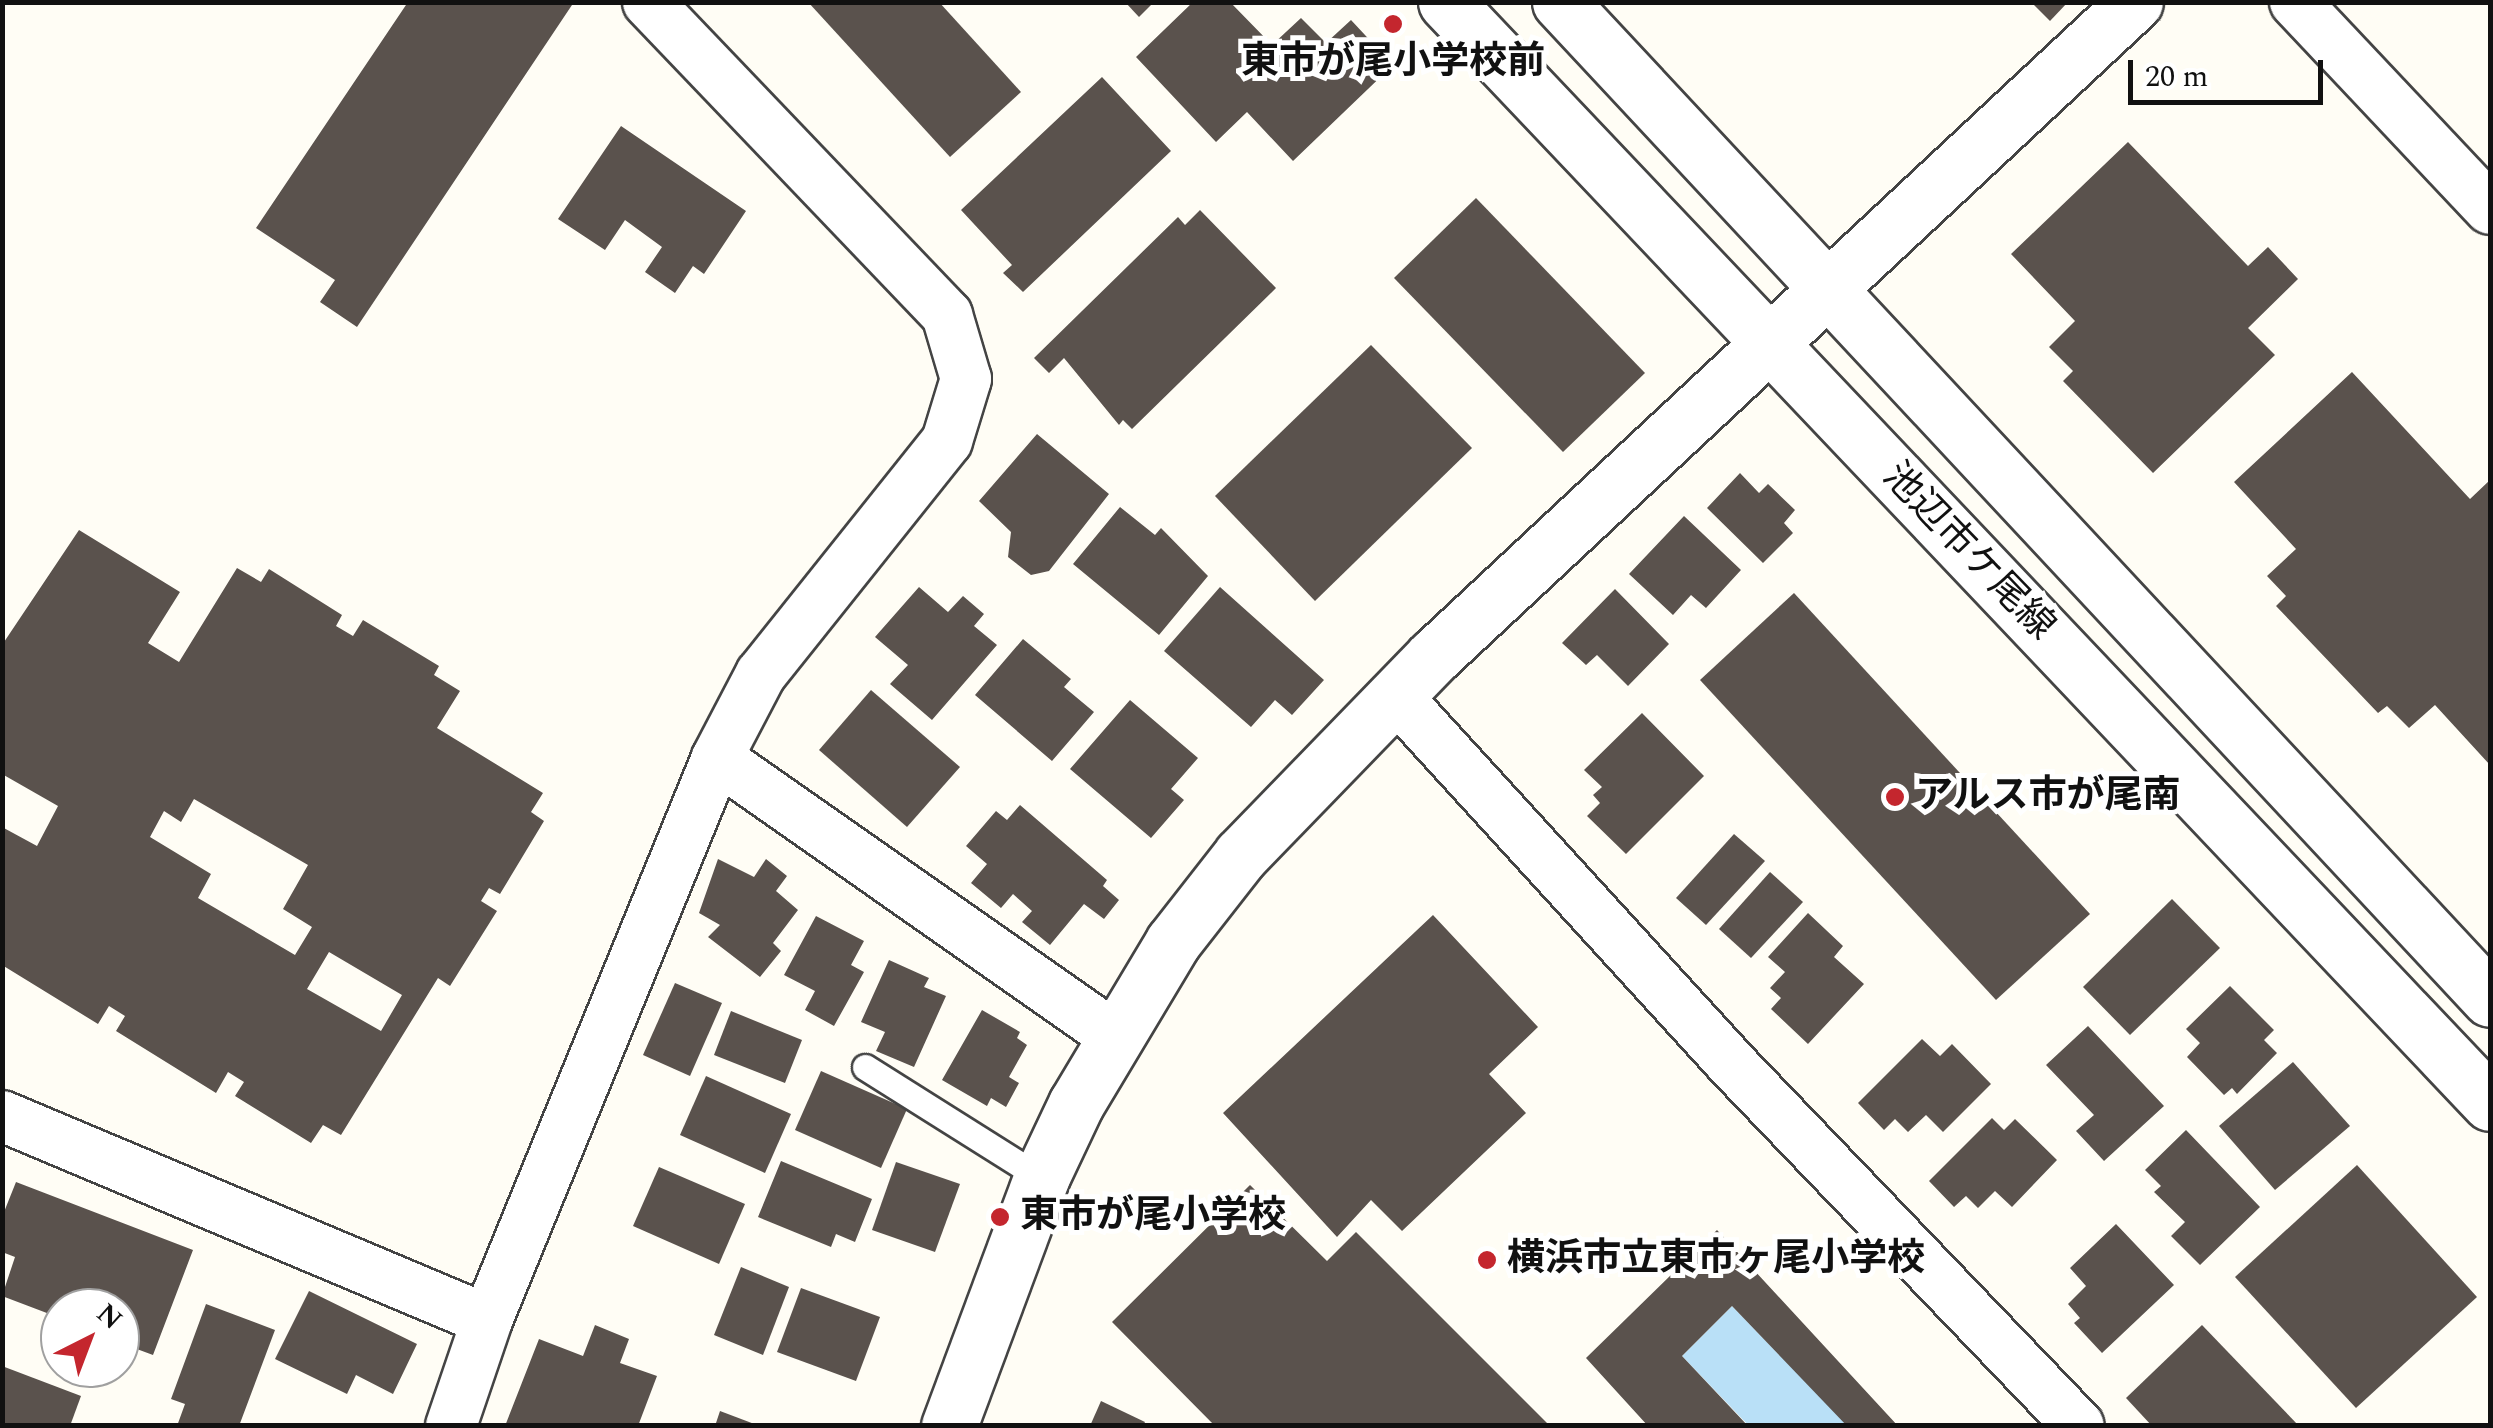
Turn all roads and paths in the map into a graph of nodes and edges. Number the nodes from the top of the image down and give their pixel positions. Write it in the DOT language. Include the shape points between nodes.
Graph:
graph roads {
  1 [pos="648,2"];
  2 [pos="1446,2"];
  3 [pos="1560,2"];
  4 [pos="2135,2"];
  5 [pos="2296,2"];
  6 [pos="2490,209"];
  7 [pos="1829,289"];
  8 [pos="1769,345"];
  9 [pos="1395,695"];
  10 [pos="717,758"];
  11 [pos="2490,999"];
  12 [pos="1113,1035"];
  13 [pos="865,1067"];
  14 [pos="2490,1103"];
  15 [pos="2,1116"];
  16 [pos="1041,1178"];
  17 [pos="487,1320"];
  18 [pos="451,1426"];
  19 [pos="949,1426"];
  20 [pos="2078,1426"];
  1 -- 10 [label="street" via="947,315 966,378 947,441 761,674"];
  2 -- 8 [label="street, 池辺市ケ尾線"];
  3 -- 7 [label="street, 池辺市ケ尾線"];
  4 -- 7 [label="street"];
  5 -- 6 [label="street"];
  7 -- 8 [label="street"];
  7 -- 11 [label="street, 池辺市ケ尾線"];
  8 -- 9 [label="street"];
  8 -- 14 [label="street, 池辺市ケ尾線"];
  9 -- 12 [label="street" via="1241,855"];
  9 -- 20 [label="street" via="1730,1062"];
  10 -- 12 [label="street"];
  10 -- 17 [label="street"];
  12 -- 16 [label="street"];
  13 -- 16 [label="lane"];
  15 -- 17 [label="street"];
  16 -- 19 [label="street"];
  17 -- 18 [label="street"];
}
